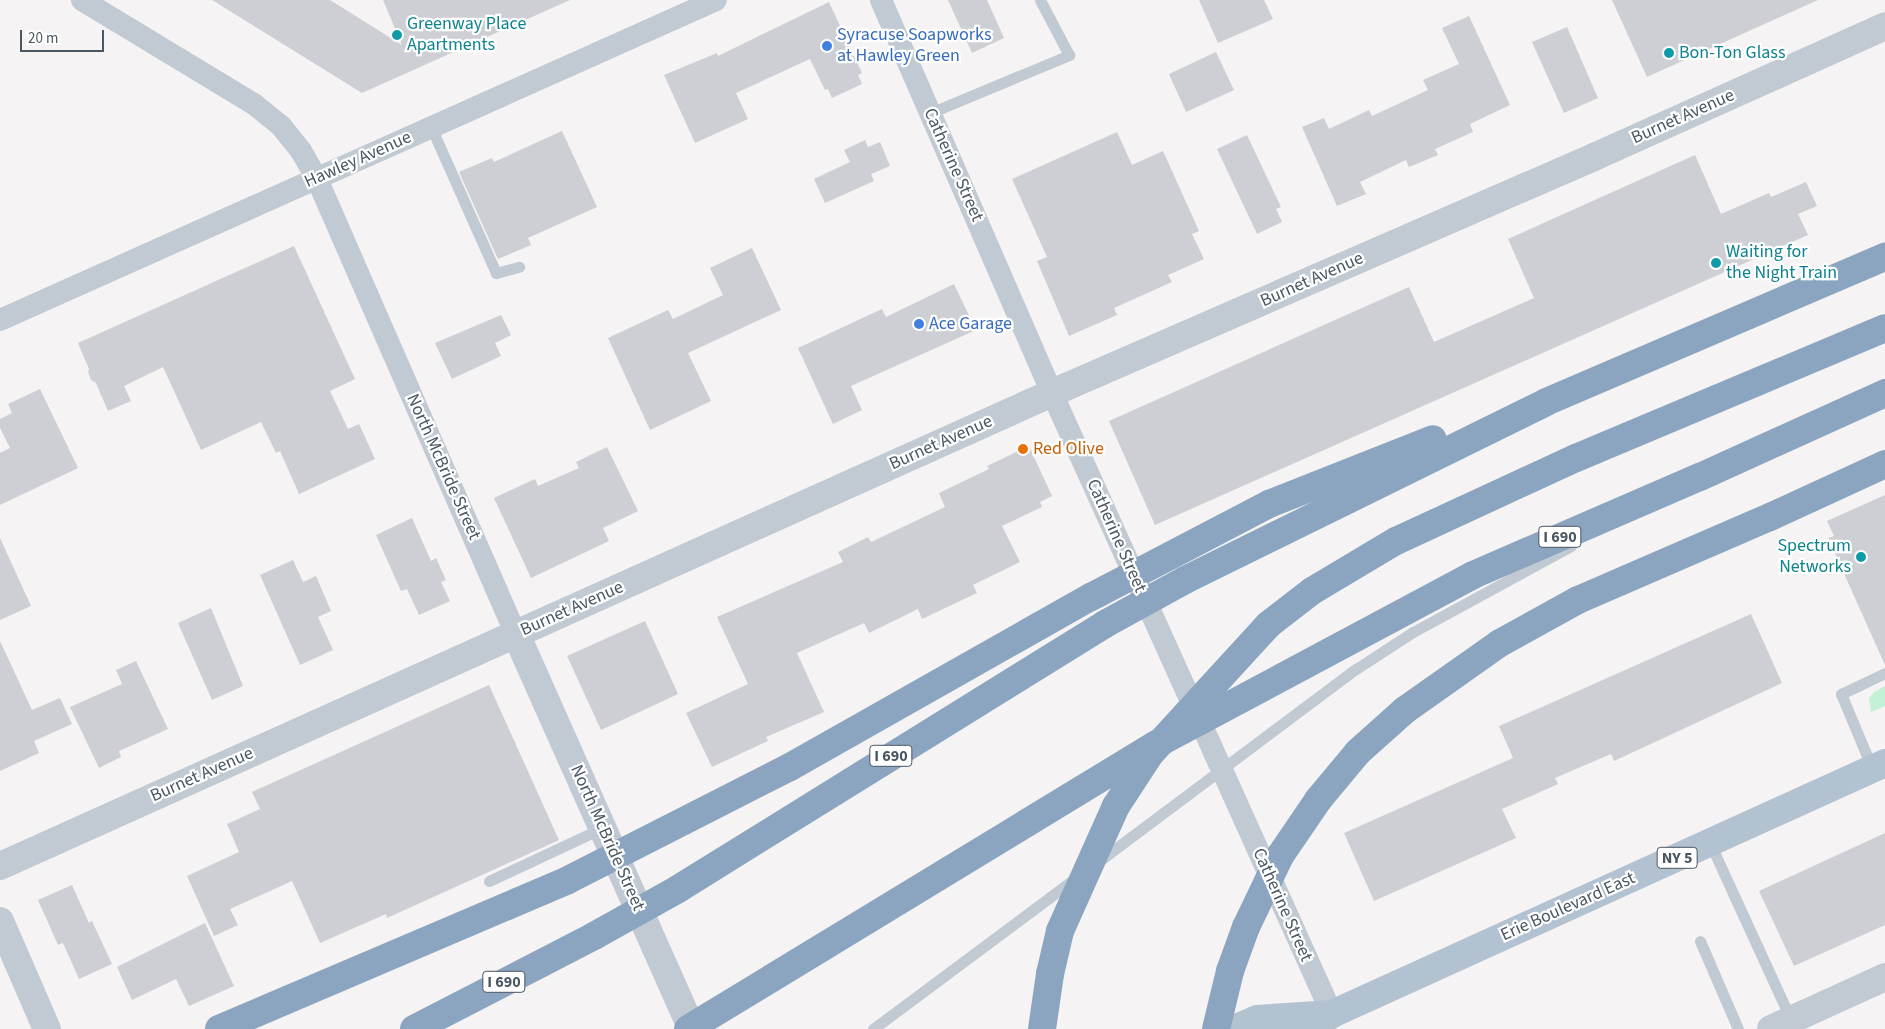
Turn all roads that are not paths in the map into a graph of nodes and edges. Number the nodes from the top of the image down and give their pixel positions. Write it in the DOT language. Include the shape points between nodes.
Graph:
graph roads {
  1 [pos="82,0"];
  2 [pos="716,0"];
  3 [pos="881,0"];
  4 [pos="1040,0"];
  5 [pos="1885,26"];
  6 [pos="930,113"];
  7 [pos="431,127"];
  8 [pos="317,178"];
  9 [pos="1885,257"];
  10 [pos="519,267"];
  11 [pos="0,320"];
  12 [pos="1885,328"];
  13 [pos="1052,393"];
  14 [pos="1885,393"];
  15 [pos="1546,402"];
  16 [pos="1885,464"];
  17 [pos="1700,477"];
  18 [pos="516,634"];
  19 [pos="1885,673"];
  20 [pos="1879,765"];
  21 [pos="602,828"];
  22 [pos="1710,843"];
  23 [pos="0,866"];
  24 [pos="489,881"];
  25 [pos="0,921"];
  26 [pos="1700,941"];
  27 [pos="1885,977"];
  28 [pos="1328,1024"];
  29 [pos="1781,1024"];
  30 [pos="47,1029"];
  31 [pos="219,1029"];
  32 [pos="414,1029"];
  33 [pos="688,1029"];
  34 [pos="692,1029"];
  35 [pos="873,1029"];
  36 [pos="1042,1029"];
  37 [pos="1216,1029"];
  38 [pos="1234,1029"];
  39 [pos="1738,1029"];
  1 -- 8 [label="street, North McBride Street" via="254,104 282,126"];
  2 -- 7 [label="street, Hawley Avenue"];
  3 -- 6 [label="street, Catherine Street"];
  4 -- 6 [label="lane" via="1069,56"];
  5 -- 13 [label="street, Burnet Avenue" via="1594,157"];
  6 -- 13 [label="street, Catherine Street"];
  7 -- 8 [label="street, Hawley Avenue"];
  7 -- 10 [label="lane" via="496,273"];
  8 -- 11 [label="street, Hawley Avenue"];
  8 -- 18 [label="street, North McBride Street"];
  9 -- 15 [label="highway, I 690"];
  12 -- 36 [label="highway" via="1576,458 1396,541 1312,591 1268,625 1150,754 1116,806 1060,932"];
  13 -- 18 [label="street, Burnet Avenue"];
  13 -- 28 [label="street, Catherine Street"];
  14 -- 17 [label="highway, I 690"];
  15 -- 31 [label="highway" via="1436,438 1269,504 1091,596 790,767 568,880"];
  15 -- 32 [label="highway, I 690" via="1185,580 1105,624 678,889"];
  16 -- 37 [label="highway" via="1578,600 1500,643 1405,710 1358,752 1318,800 1280,856 1246,927 1230,971"];
  17 -- 33 [label="highway, I 690" via="1473,575 1155,745"];
  17 -- 35 [label="lane" via="1413,632 1356,669"];
  18 -- 21 [label="street, North McBride Street"];
  18 -- 23 [label="street, Burnet Avenue"];
  19 -- 20 [label="lane" via="1841,694"];
  20 -- 22 [label="main road, Erie Boulevard East / NY 5"];
  21 -- 24 [label="lane"];
  21 -- 34 [label="street, North McBride Street"];
  22 -- 28 [label="main road, Erie Boulevard East / NY 5"];
  22 -- 29 [label="lane"];
  25 -- 30 [label="street"];
  26 -- 39 [label="lane"];
  27 -- 29 [label="street"];
  28 -- 38 [label="main road, Erie Boulevard East / NY 5" via="1257,1019"];
}
